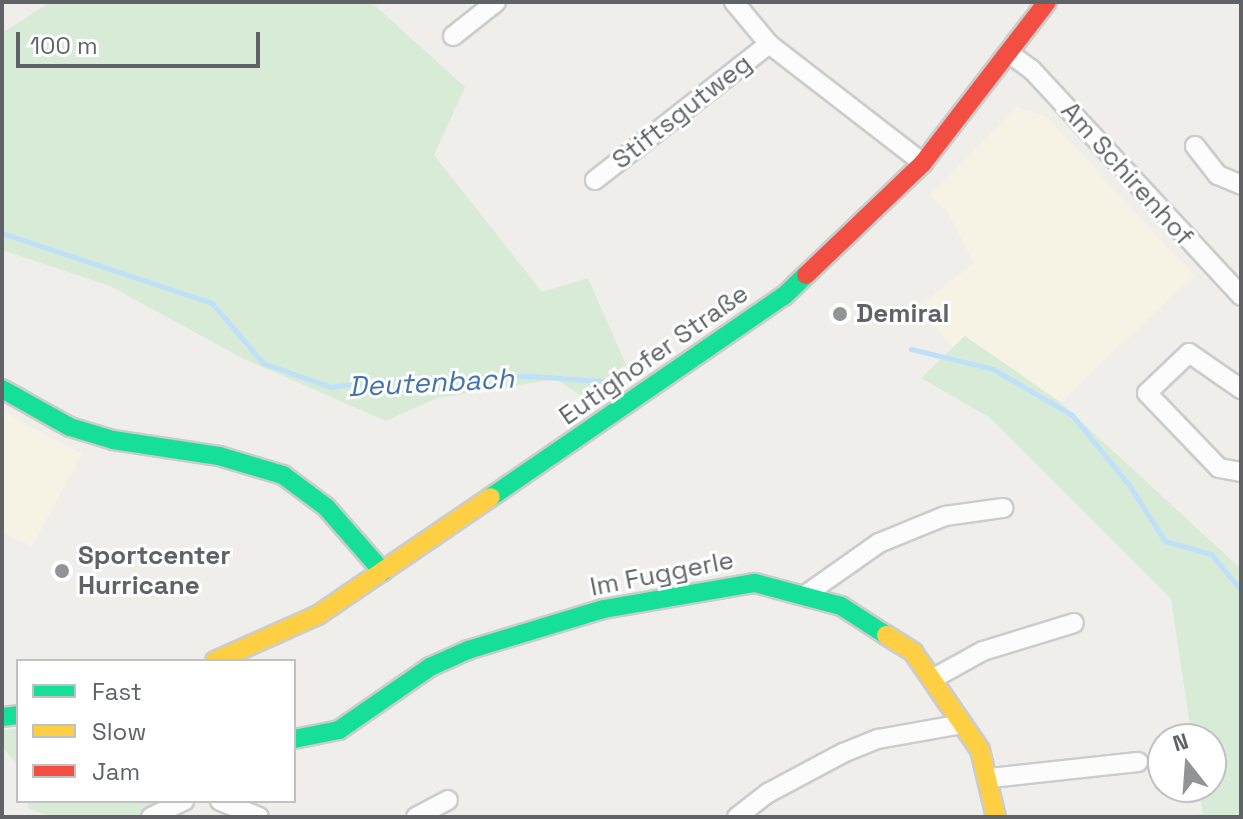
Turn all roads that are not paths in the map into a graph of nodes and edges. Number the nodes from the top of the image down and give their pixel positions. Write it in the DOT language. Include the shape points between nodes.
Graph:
graph roads {
  1 [pos="496,2"];
  2 [pos="734,2"];
  3 [pos="1047,2"];
  4 [pos="453,36"];
  5 [pos="769,44"];
  6 [pos="1010,54"];
  7 [pos="1195,146"];
  8 [pos="923,163"];
  9 [pos="595,180"];
  10 [pos="1241,185"];
  11 [pos="1241,296"];
  12 [pos="2,389"];
  13 [pos="1241,389"];
  14 [pos="1241,472"];
  15 [pos="1003,508"];
  16 [pos="383,572"];
  17 [pos="808,593"];
  18 [pos="1074,623"];
  19 [pos="225,659"];
  20 [pos="934,678"];
  21 [pos="962,724"];
  22 [pos="296,739"];
  23 [pos="1138,762"];
  24 [pos="990,778"];
  25 [pos="448,800"];
  26 [pos="180,803"];
  27 [pos="225,803"];
  28 [pos="151,817"];
  29 [pos="259,817"];
  30 [pos="416,817"];
  31 [pos="737,817"];
  32 [pos="996,817"];
  1 -- 4 [label="street"];
  2 -- 5 [label="street, Stiftsgutweg"];
  3 -- 6 [label="street, Eutighofer Straße"];
  5 -- 8 [label="street, Stiftsgutweg"];
  5 -- 9 [label="street, Stiftsgutweg"];
  6 -- 8 [label="street, Eutighofer Straße"];
  6 -- 11 [label="street, Am Schirenhof" via="1032,70"];
  7 -- 10 [label="street" via="1218,175"];
  8 -- 16 [label="street, Eutighofer Straße" via="848,240 765,311"];
  12 -- 16 [label="street" via="70,427 113,440 219,456 283,475 326,507"];
  13 -- 14 [label="street" via="1189,353 1147,393 1219,468"];
  15 -- 17 [label="street" via="945,516 879,543"];
  16 -- 19 [label="street, Eutighofer Straße" via="318,615"];
  17 -- 20 [label="street, Im Fuggerle" via="883,629"];
  17 -- 22 [label="street, Im Fuggerle" via="755,583 604,609 468,650 430,667 339,730"];
  18 -- 20 [label="street" via="983,651"];
  20 -- 21 [label="street, Im Fuggerle"];
  21 -- 24 [label="street, Im Fuggerle"];
  21 -- 31 [label="street" via="878,739 843,753 768,793"];
  23 -- 24 [label="street"];
  24 -- 32 [label="street, Im Fuggerle"];
  25 -- 30 [label="street"];
  26 -- 28 [label="street"];
  27 -- 29 [label="street"];
}
